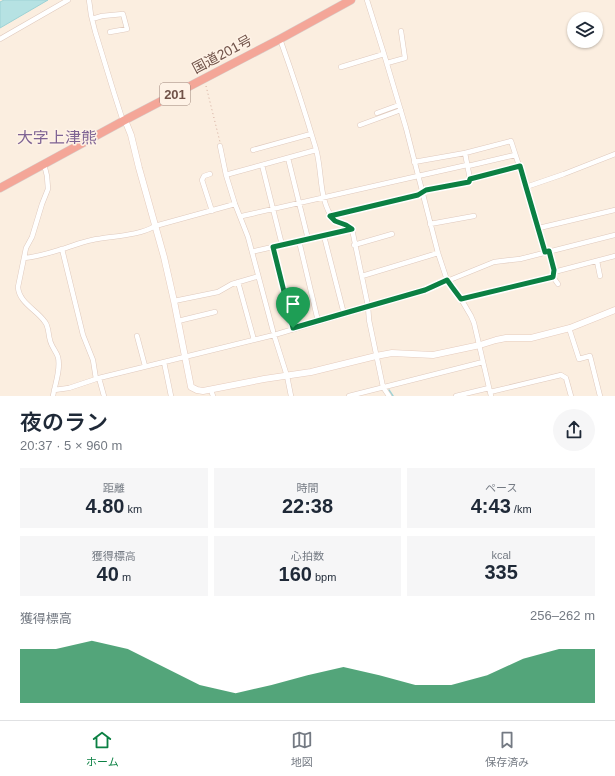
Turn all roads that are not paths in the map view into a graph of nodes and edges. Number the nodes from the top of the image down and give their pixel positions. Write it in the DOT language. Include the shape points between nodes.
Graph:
graph roads {
  1 [pos="68,0"];
  2 [pos="89,0"];
  3 [pos="351,0"];
  4 [pos="367,0"];
  5 [pos="92,19"];
  6 [pos="401,31"];
  7 [pos="110,32"];
  8 [pos="0,39"];
  9 [pos="280,39"];
  10 [pos="384,54"];
  11 [pos="387,63"];
  12 [pos="341,67"];
  13 [pos="400,108"];
  14 [pos="377,114"];
  15 [pos="125,120"];
  16 [pos="360,124"];
  17 [pos="311,134"];
  18 [pos="220,146"];
  19 [pos="252,150"];
  20 [pos="316,150"];
  21 [pos="465,153"];
  22 [pos="615,154"];
  23 [pos="515,155"];
  24 [pos="288,158"];
  25 [pos="414,162"];
  26 [pos="44,164"];
  27 [pos="262,165"];
  28 [pos="468,166"];
  29 [pos="520,166"];
  30 [pos="210,174"];
  31 [pos="229,174"];
  32 [pos="418,176"];
  33 [pos="470,179"];
  34 [pos="526,187"];
  35 [pos="0,188"];
  36 [pos="422,193"];
  37 [pos="324,198"];
  38 [pos="299,203"];
  39 [pos="235,204"];
  40 [pos="273,208"];
  41 [pos="615,210"];
  42 [pos="212,211"];
  43 [pos="242,216"];
  44 [pos="330,216"];
  45 [pos="474,216"];
  46 [pos="430,224"];
  47 [pos="155,226"];
  48 [pos="539,228"];
  49 [pos="352,229"];
  50 [pos="392,234"];
  51 [pos="615,235"];
  52 [pos="324,236"];
  53 [pos="308,239"];
  54 [pos="299,241"];
  55 [pos="282,245"];
  56 [pos="354,245"];
  57 [pos="273,247"];
  58 [pos="62,249"];
  59 [pos="255,251"];
  60 [pos="547,252"];
  61 [pos="438,254"];
  62 [pos="615,256"];
  63 [pos="24,258"];
  64 [pos="596,261"];
  65 [pos="554,274"];
  66 [pos="362,276"];
  67 [pos="600,276"];
  68 [pos="256,277"];
  69 [pos="447,280"];
  70 [pos="238,282"];
  71 [pos="558,284"];
  72 [pos="461,299"];
  73 [pos="174,302"];
  74 [pos="368,306"];
  75 [pos="615,310"];
  76 [pos="215,312"];
  77 [pos="344,314"];
  78 [pos="178,321"];
  79 [pos="318,321"];
  80 [pos="293,328"];
  81 [pos="569,328"];
  82 [pos="273,333"];
  83 [pos="137,336"];
  84 [pos="254,340"];
  85 [pos="480,345"];
  86 [pos="186,356"];
  87 [pos="376,356"];
  88 [pos="164,362"];
  89 [pos="483,362"];
  90 [pos="145,366"];
  91 [pos="287,376"];
  92 [pos="98,378"];
  93 [pos="383,387"];
  94 [pos="54,390"];
  95 [pos="490,392"];
  96 [pos="212,393"];
  97 [pos="363,394"];
  98 [pos="53,396"];
  99 [pos="104,396"];
  100 [pos="171,396"];
  101 [pos="291,396"];
  102 [pos="349,396"];
  103 [pos="389,396"];
  104 [pos="456,396"];
  105 [pos="571,396"];
  106 [pos="600,396"];
  1 -- 8 [label="street"];
  2 -- 5 [label="street"];
  3 -- 9 [label="highway, 国道201号 / 201"];
  4 -- 10 [label="street"];
  5 -- 7 [label="street" via="123,14 127,29"];
  5 -- 15 [label="street" via="122,118"];
  6 -- 11 [label="street" via="405,58"];
  9 -- 15 [label="highway, 国道201号 / 201"];
  9 -- 17 [label="street"];
  10 -- 11 [label="street"];
  10 -- 12 [label="street"];
  11 -- 13 [label="street"];
  13 -- 14 [label="street"];
  13 -- 16 [label="street"];
  13 -- 25 [label="street"];
  15 -- 26 [label="highway, 国道201号 / 201"];
  15 -- 47 [label="street"];
  17 -- 19 [label="street"];
  17 -- 20 [label="street"];
  18 -- 39 [label="street"];
  20 -- 24 [label="street"];
  20 -- 37 [label="street"];
  21 -- 23 [label="street" via="511,141"];
  21 -- 25 [label="street"];
  21 -- 28 [label="street"];
  22 -- 34 [label="street"];
  23 -- 28 [label="street"];
  23 -- 29 [label="street"];
  24 -- 27 [label="street"];
  24 -- 38 [label="street"];
  25 -- 32 [label="street"];
  26 -- 35 [label="highway, 国道201号 / 201"];
  26 -- 63 [label="street" via="48,189"];
  27 -- 31 [label="street"];
  27 -- 40 [label="street"];
  28 -- 32 [label="street"];
  28 -- 33 [label="street"];
  29 -- 33 [label="street"];
  29 -- 34 [label="street"];
  30 -- 42 [label="street" via="202,180"];
  32 -- 36 [label="street"];
  32 -- 37 [label="street"];
  33 -- 36 [label="street" via="469,182 426,190"];
  34 -- 48 [label="street"];
  36 -- 44 [label="street"];
  36 -- 46 [label="street"];
  37 -- 38 [label="street"];
  37 -- 44 [label="street"];
  38 -- 40 [label="street"];
  38 -- 53 [label="street"];
  39 -- 42 [label="street"];
  39 -- 82 [label="street" via="248,237"];
  40 -- 43 [label="street"];
  40 -- 55 [label="street"];
  41 -- 48 [label="street"];
  42 -- 47 [label="street"];
  44 -- 49 [label="street"];
  45 -- 46 [label="street"];
  46 -- 61 [label="street"];
  47 -- 58 [label="street" via="150,230 90,240"];
  47 -- 73 [label="street"];
  48 -- 60 [label="street"];
  49 -- 52 [label="street"];
  49 -- 56 [label="street"];
  50 -- 56 [label="street"];
  51 -- 60 [label="street"];
  52 -- 53 [label="street"];
  52 -- 77 [label="street"];
  53 -- 54 [label="street"];
  54 -- 55 [label="street"];
  54 -- 79 [label="street"];
  55 -- 57 [label="street"];
  56 -- 66 [label="street"];
  57 -- 59 [label="street"];
  57 -- 80 [label="street"];
  58 -- 63 [label="street"];
  58 -- 92 [label="street" via="83,335"];
  60 -- 65 [label="street"];
  60 -- 69 [label="street" via="494,262"];
  61 -- 66 [label="street"];
  61 -- 69 [label="street"];
  62 -- 64 [label="street"];
  63 -- 94 [label="street" via="18,279 18,291 25,302 47,324 50,340 58,357"];
  64 -- 65 [label="street"];
  64 -- 67 [label="street"];
  65 -- 71 [label="street"];
  65 -- 72 [label="street"];
  66 -- 74 [label="street"];
  68 -- 70 [label="street"];
  69 -- 72 [label="street"];
  69 -- 74 [label="street" via="425,290"];
  70 -- 73 [label="street" via="218,292"];
  70 -- 84 [label="street"];
  72 -- 85 [label="street" via="471,316"];
  73 -- 78 [label="street"];
  74 -- 77 [label="street"];
  74 -- 87 [label="street"];
  75 -- 81 [label="street"];
  76 -- 78 [label="street"];
  77 -- 79 [label="street"];
  78 -- 86 [label="street"];
  79 -- 80 [label="street"];
  80 -- 82 [label="street"];
  81 -- 85 [label="street" via="531,338 506,338"];
  81 -- 106 [label="street" via="578,359 590,356"];
  82 -- 84 [label="street"];
  82 -- 91 [label="street"];
  83 -- 90 [label="street"];
  84 -- 86 [label="street"];
  85 -- 87 [label="street" via="433,355 392,353"];
  85 -- 89 [label="street"];
  86 -- 88 [label="street"];
  86 -- 96 [label="street" via="191,387"];
  87 -- 91 [label="street"];
  87 -- 93 [label="street"];
  88 -- 90 [label="street"];
  88 -- 100 [label="street"];
  89 -- 93 [label="street"];
  89 -- 95 [label="street"];
  90 -- 92 [label="street"];
  91 -- 96 [label="street" via="264,379"];
  91 -- 101 [label="street"];
  92 -- 94 [label="street" via="69,388"];
  92 -- 99 [label="street"];
  93 -- 97 [label="street"];
  93 -- 103 [label="street"];
  94 -- 98 [label="street"];
  95 -- 104 [label="street"];
  95 -- 105 [label="street" via="561,375 566,378"];
  97 -- 102 [label="street"];
}
